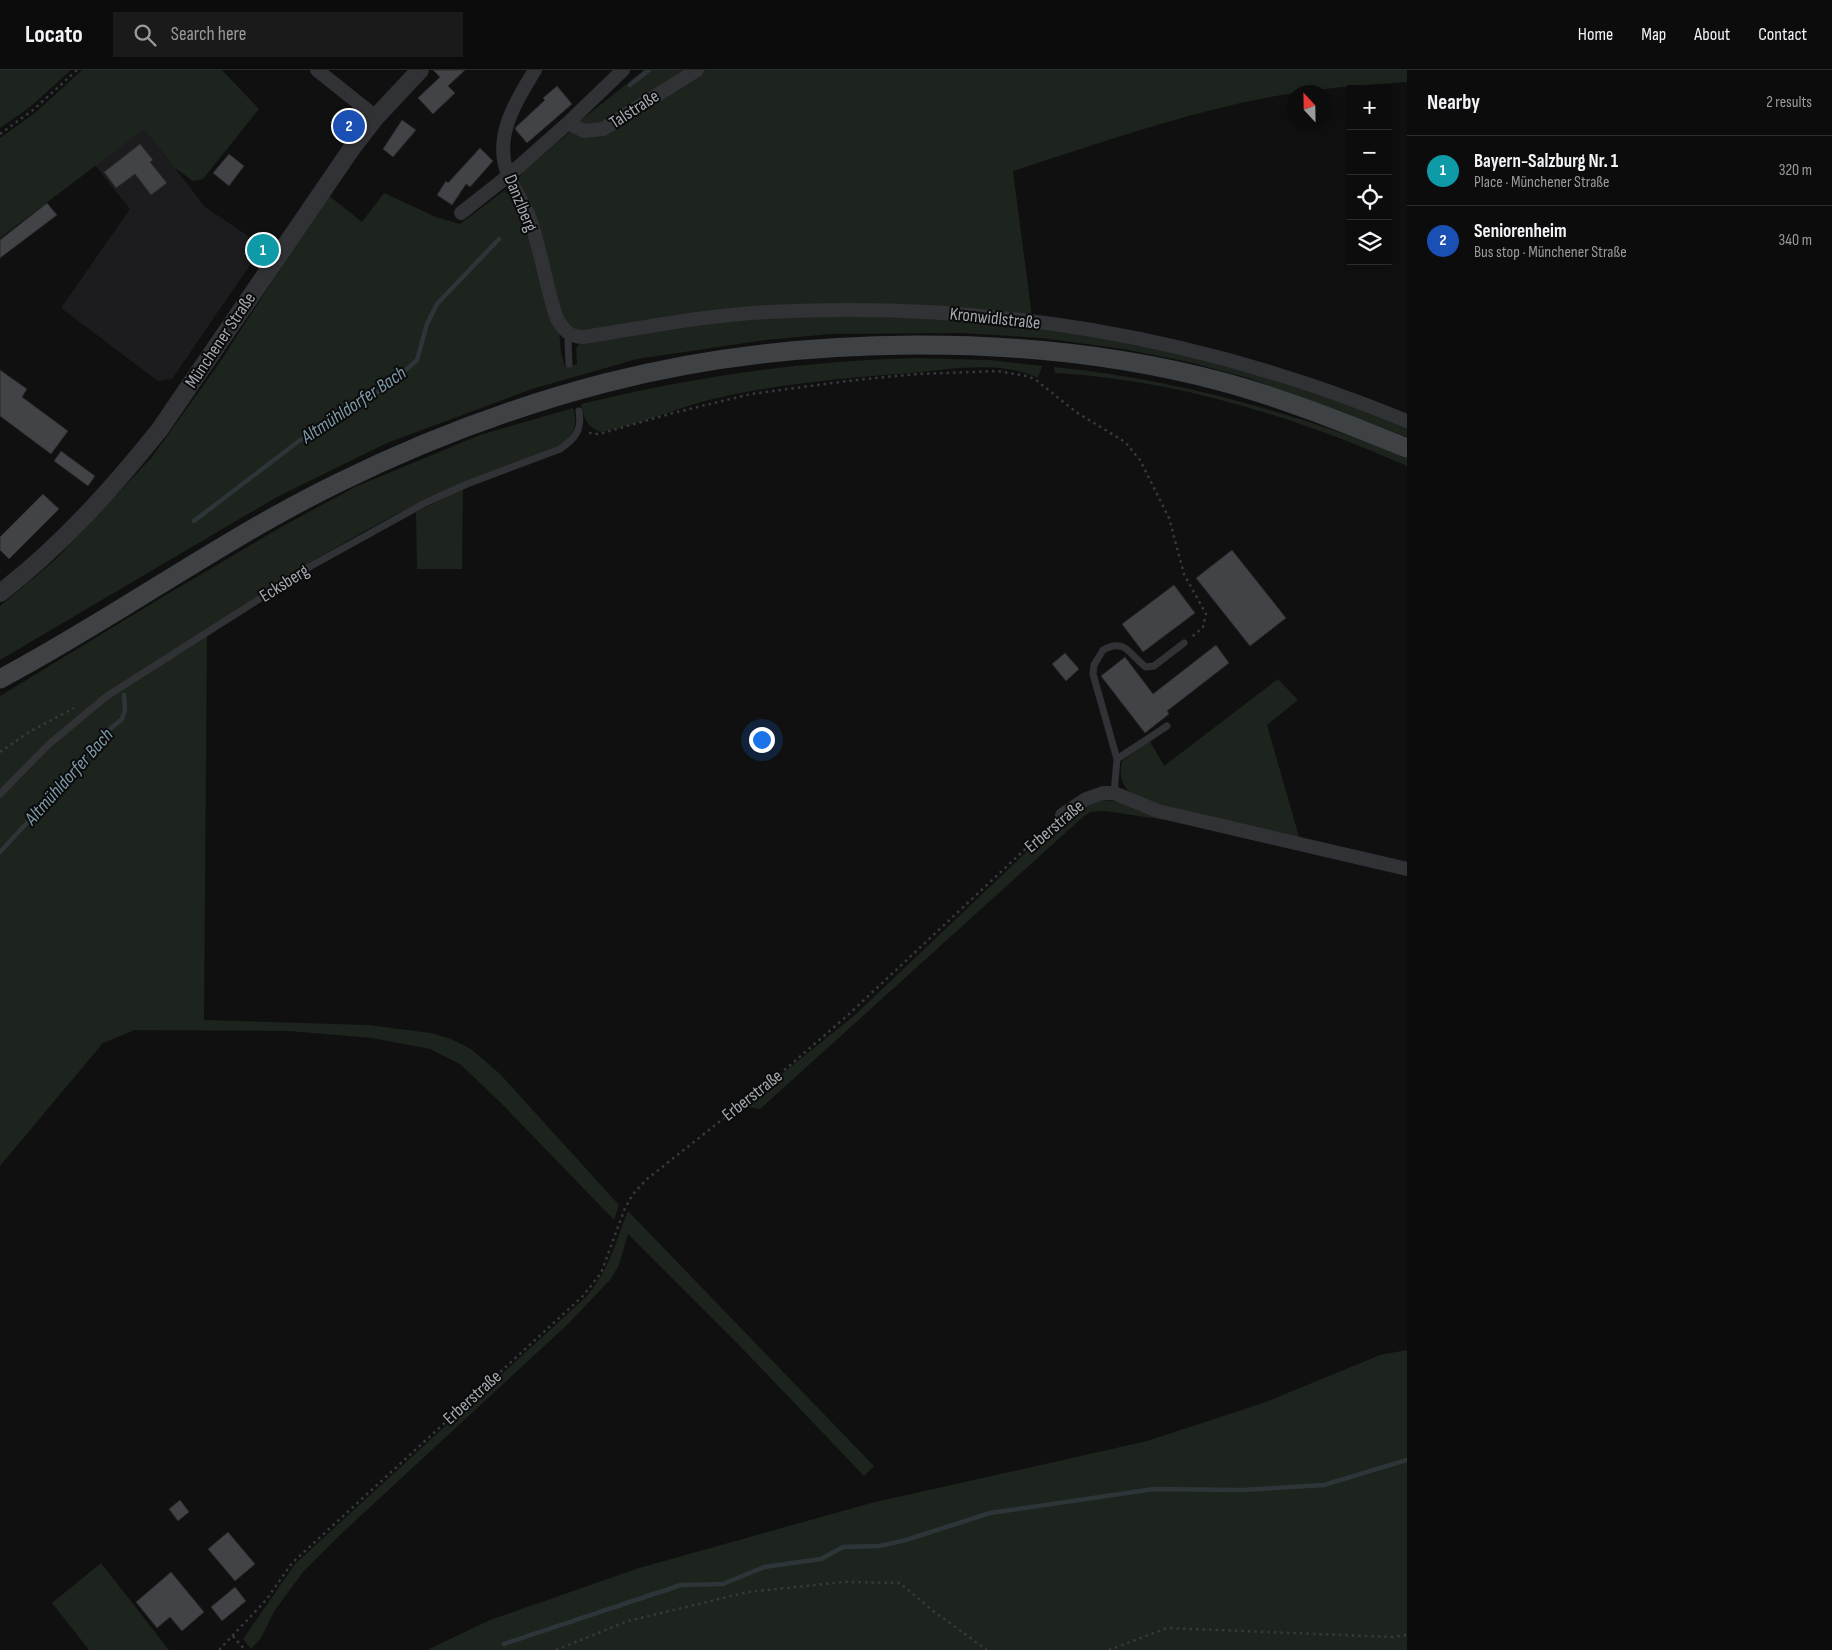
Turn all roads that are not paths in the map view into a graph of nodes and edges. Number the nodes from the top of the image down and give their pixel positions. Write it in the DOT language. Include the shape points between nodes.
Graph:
graph roads {
  1 [pos="317,70"];
  2 [pos="420,70"];
  3 [pos="535,70"];
  4 [pos="622,70"];
  5 [pos="697,70"];
  6 [pos="376,116"];
  7 [pos="568,123"];
  8 [pos="508,176"];
  9 [pos="461,213"];
  10 [pos="571,335"];
  11 [pos="569,364"];
  12 [pos="579,411"];
  13 [pos="1407,421"];
  14 [pos="1407,448"];
  15 [pos="0,593"];
  16 [pos="1184,642"];
  17 [pos="28,664"];
  18 [pos="0,679"];
  19 [pos="0,688"];
  20 [pos="1167,726"];
  21 [pos="1118,760"];
  22 [pos="1114,793"];
  23 [pos="0,794"];
  24 [pos="1062,816"];
  25 [pos="1407,869"];
  1 -- 6 [label="street"];
  2 -- 6 [label="street, Münchener Straße"];
  3 -- 8 [label="street, Danzlberg" via="507,123 504,147"];
  4 -- 7 [label="street, Talstraße"];
  5 -- 7 [label="street, Talstraße" via="603,129 584,131"];
  6 -- 15 [label="street, Münchener Straße" via="160,429 82,519"];
  7 -- 8 [label="street, Talstraße"];
  8 -- 9 [label="street, Talstraße"];
  8 -- 10 [label="street, Danzlberg" via="530,218 558,319 566,333"];
  10 -- 11 [label="lane" via="568,341"];
  10 -- 13 [label="street, Kronwidlstraße" via="582,337 766,312 917,311 994,316 1096,330 1188,348 1326,389"];
  12 -- 23 [label="lane, Ecksberg" via="580,431 560,449 426,503 311,566 107,696 48,746"];
  14 -- 17 [label="main road" via="1328,417 1224,383 1180,372 1073,355 913,346 824,350 712,362 614,381 544,401 392,458 276,515"];
  16 -- 21 [label="lane" via="1154,666 1146,667 1127,648 1119,646 1109,647 1098,657 1094,665 1094,681"];
  17 -- 18 [label="main road"];
  17 -- 19 [label="lane"];
  20 -- 21 [label="lane"];
  21 -- 22 [label="lane"];
  22 -- 24 [label="street, Erberstraße" via="1086,799"];
  22 -- 25 [label="street" via="1158,812"];
}
